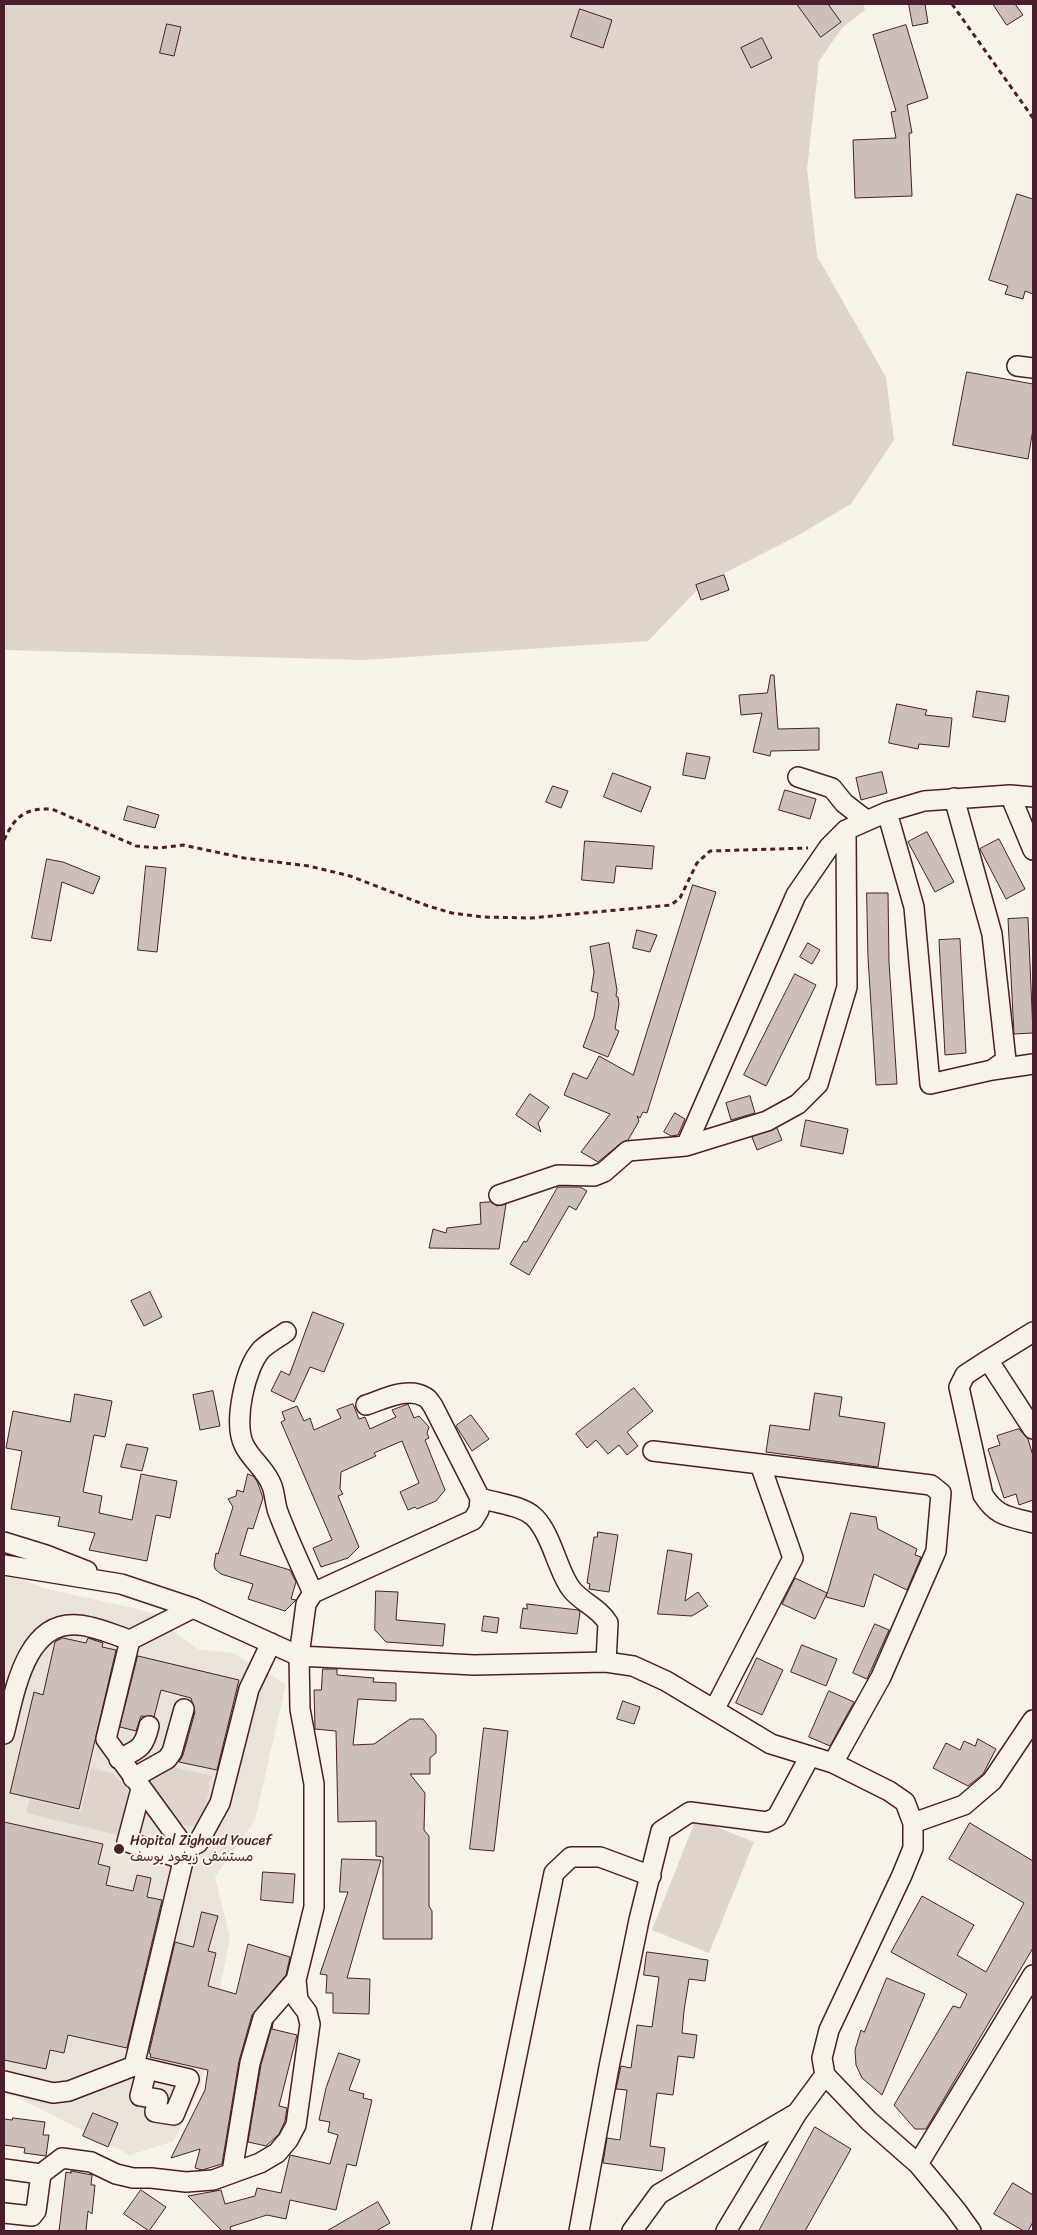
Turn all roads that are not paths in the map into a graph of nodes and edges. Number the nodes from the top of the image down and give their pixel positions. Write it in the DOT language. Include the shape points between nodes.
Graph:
graph roads {
  1 [pos="798,777"];
  2 [pos="1010,796"];
  3 [pos="1033,797"];
  4 [pos="954,798"];
  5 [pos="888,812"];
  6 [pos="866,820"];
  7 [pos="846,830"];
  8 [pos="1033,850"];
  9 [pos="1033,1064"];
  10 [pos="992,1070"];
  11 [pos="686,1146"];
  12 [pos="499,1195"];
  13 [pos="286,1332"];
  14 [pos="1033,1332"];
  15 [pos="988,1360"];
  16 [pos="366,1405"];
  17 [pos="1033,1429"];
  18 [pos="653,1451"];
  19 [pos="760,1464"];
  20 [pos="480,1498"];
  21 [pos="1033,1522"];
  22 [pos="4,1542"];
  23 [pos="4,1565"];
  24 [pos="121,1584"];
  25 [pos="313,1593"];
  26 [pos="192,1608"];
  27 [pos="130,1640"];
  28 [pos="271,1643"];
  29 [pos="299,1656"];
  30 [pos="606,1662"];
  31 [pos="184,1709"];
  32 [pos="714,1710"];
  33 [pos="1033,1720"];
  34 [pos="149,1726"];
  35 [pos="4,1734"];
  36 [pos="810,1756"];
  37 [pos="119,1758"];
  38 [pos="833,1763"];
  39 [pos="137,1783"];
  40 [pos="914,1823"];
  41 [pos="184,1854"];
  42 [pos="651,1876"];
  43 [pos="1033,1975"];
  44 [pos="296,1980"];
  45 [pos="826,2074"];
  46 [pos="4,2081"];
  47 [pos="797,2114"];
  48 [pos="918,2164"];
  49 [pos="4,2170"];
  50 [pos="232,2172"];
  51 [pos="41,2174"];
  52 [pos="4,2214"];
  53 [pos="481,2231"];
  54 [pos="579,2231"];
  55 [pos="632,2231"];
  56 [pos="726,2231"];
  57 [pos="971,2231"];
  1 -- 6 [label="street" via="832,788 844,803"];
  2 -- 3 [label="street"];
  2 -- 4 [label="street"];
  2 -- 8 [label="street"];
  4 -- 5 [label="street" via="924,801"];
  4 -- 10 [label="street" via="992,934 1006,1060"];
  5 -- 6 [label="street"];
  5 -- 10 [label="street" via="914,907 930,1084"];
  6 -- 7 [label="street"];
  7 -- 11 [label="street" via="829,847 796,894"];
  7 -- 11 [label="street" via="847,987 818,1084 798,1104 767,1121"];
  9 -- 10 [label="street"];
  11 -- 12 [label="street" via="628,1151 604,1172 594,1176 558,1174"];
  13 -- 25 [label="street" via="269,1343 255,1359 239,1414 239,1432 247,1450 268,1476 277,1510"];
  14 -- 15 [label="street"];
  15 -- 17 [label="street"];
  15 -- 21 [label="street" via="965,1375 959,1387 983,1495 997,1512"];
  16 -- 20 [label="street" via="402,1393 425,1396"];
  18 -- 19 [label="street"];
  19 -- 32 [label="street" via="794,1558"];
  19 -- 38 [label="street" via="931,1484 940,1493 936,1551 881,1677"];
  20 -- 25 [label="street" via="479,1510 473,1520"];
  20 -- 30 [label="street" via="525,1510 545,1528 572,1590 595,1608 608,1624"];
  22 -- 24 [label="street"];
  23 -- 24 [label="street"];
  24 -- 26 [label="street"];
  25 -- 29 [label="street" via="306,1604"];
  26 -- 27 [label="street"];
  26 -- 28 [label="street"];
  27 -- 35 [label="street" via="78,1625 64,1626 48,1634 35,1645 22,1664"];
  27 -- 37 [label="street" via="106,1739"];
  28 -- 29 [label="street"];
  28 -- 41 [label="street" via="249,1689 220,1803 198,1843"];
  29 -- 30 [label="street" via="474,1664"];
  29 -- 44 [label="street" via="300,1709 314,1784 314,1908"];
  30 -- 32 [label="street" via="633,1666 666,1681"];
  31 -- 39 [label="street" via="172,1752"];
  32 -- 36 [label="street" via="771,1744"];
  33 -- 40 [label="street" via="992,1781 964,1805"];
  34 -- 37 [label="street" via="144,1744"];
  36 -- 38 [label="street"];
  36 -- 42 [label="street" via="777,1817 767,1822 690,1812 661,1831"];
  37 -- 39 [label="street"];
  38 -- 40 [label="street" via="905,1802"];
  39 -- 41 [label="street"];
  39 -- 41 [label="street" via="127,1842"];
  40 -- 45 [label="street" via="913,1848 830,2030 822,2058"];
  41 -- 46 [label="street" via="140,2068 53,2094"];
  42 -- 53 [label="street" via="600,1857 571,1856 554,1872"];
  42 -- 54 [label="street" via="609,2067"];
  43 -- 48 [label="street"];
  44 -- 50 [label="street" via="263,2018 250,2063"];
  44 -- 50 [label="street" via="298,2000 310,2024 296,2125 277,2153 260,2163"];
  45 -- 47 [label="street"];
  45 -- 48 [label="street" via="869,2121"];
  47 -- 55 [label="street" via="659,2194"];
  47 -- 56 [label="street"];
  48 -- 57 [label="street"];
  49 -- 51 [label="street"];
  50 -- 51 [label="street" via="213,2180 186,2182 133,2178 91,2162 62,2158"];
  51 -- 52 [label="street" via="34,2214"];
}
